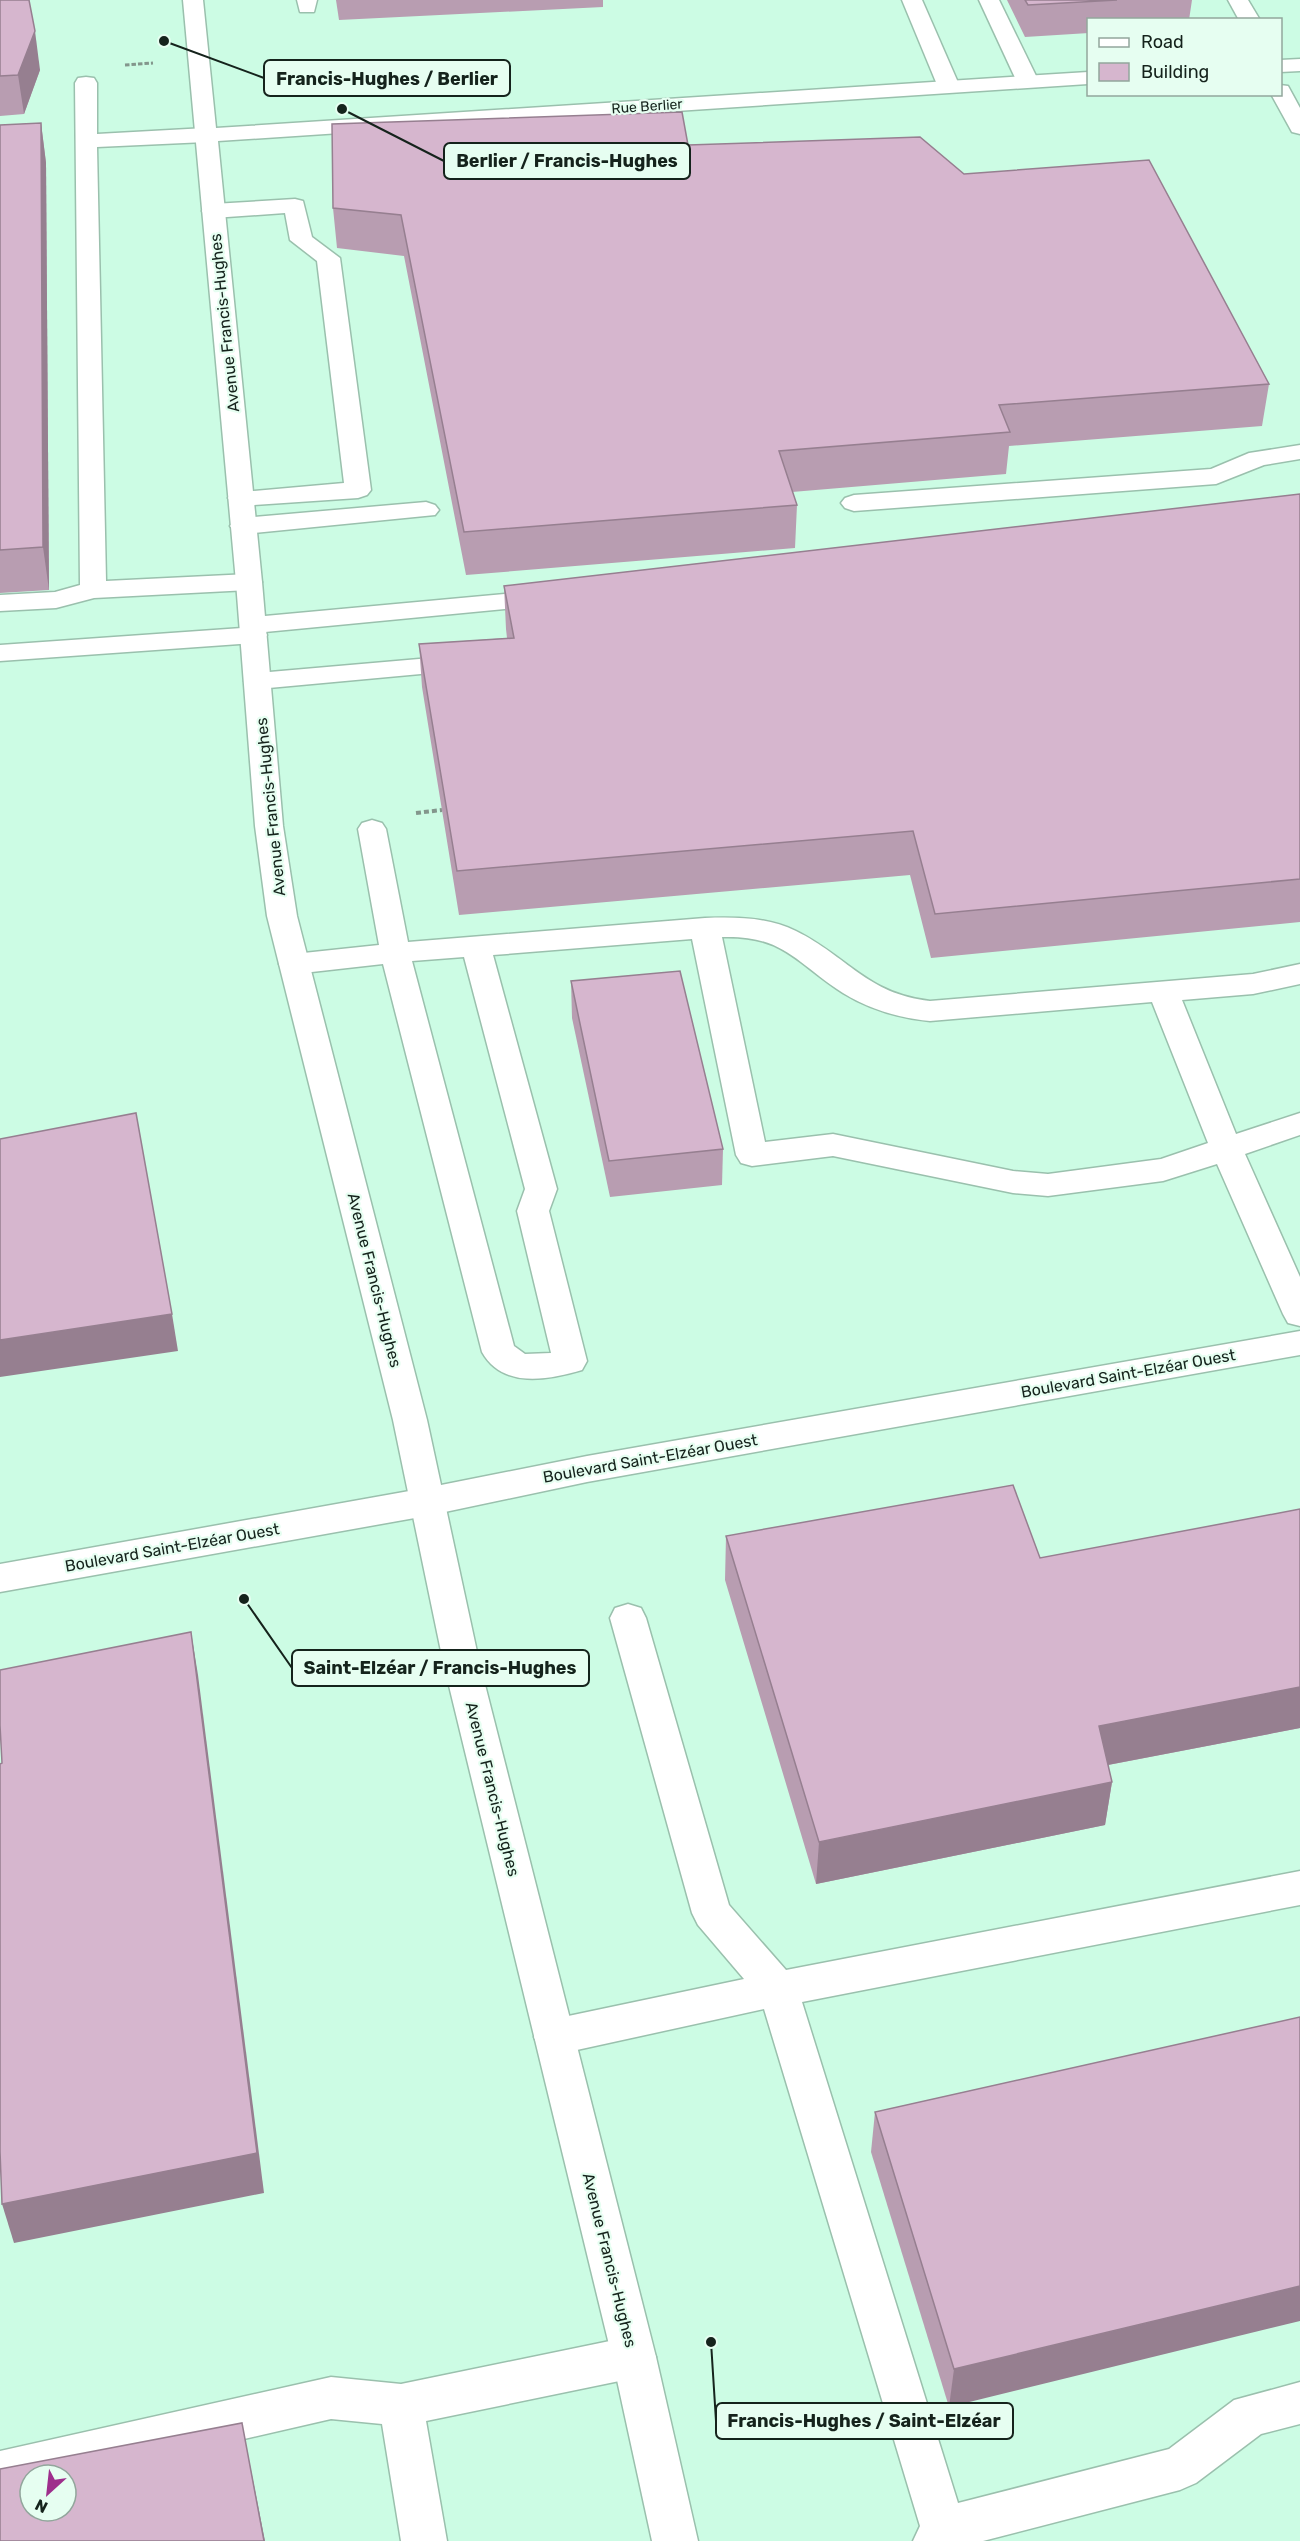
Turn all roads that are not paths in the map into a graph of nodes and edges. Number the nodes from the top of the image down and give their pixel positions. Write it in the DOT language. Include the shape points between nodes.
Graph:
graph roads {
  1 [pos="194,0"];
  2 [pos="912,0"];
  3 [pos="988,0"];
  4 [pos="1238,0"];
  5 [pos="1249,18"];
  6 [pos="1300,65"];
  7 [pos="1282,66"];
  8 [pos="1087,78"];
  9 [pos="1028,82"];
  10 [pos="86,83"];
  11 [pos="949,87"];
  12 [pos="1282,93"];
  13 [pos="1300,127"];
  14 [pos="206,135"];
  15 [pos="86,141"];
  16 [pos="213,211"];
  17 [pos="1300,452"];
  18 [pos="306,494"];
  19 [pos="241,498"];
  20 [pos="854,503"];
  21 [pos="426,510"];
  22 [pos="309,520"];
  23 [pos="243,526"];
  24 [pos="249,582"];
  25 [pos="93,590"];
  26 [pos="574,596"];
  27 [pos="0,603"];
  28 [pos="254,630"];
  29 [pos="0,653"];
  30 [pos="494,661"];
  31 [pos="258,681"];
  32 [pos="372,829"];
  33 [pos="705,928"];
  34 [pos="476,946"];
  35 [pos="395,953"];
  36 [pos="294,964"];
  37 [pos="1300,974"];
  38 [pos="1163,991"];
  39 [pos="1300,1124"];
  40 [pos="1226,1149"];
  41 [pos="1300,1314"];
  42 [pos="1300,1343"];
  43 [pos="426,1502"];
  44 [pos="0,1578"];
  45 [pos="628,1618"];
  46 [pos="1300,1888"];
  47 [pos="778,1989"];
  48 [pos="554,2037"];
  49 [pos="634,2357"];
  50 [pos="1300,2403"];
  51 [pos="401,2405"];
  52 [pos="0,2473"];
  53 [pos="942,2537"];
  54 [pos="424,2541"];
  55 [pos="675,2541"];
  1 -- 14 [label="street, Avenue Francis-Hughes"];
  2 -- 11 [label="street"];
  3 -- 9 [label="street"];
  4 -- 5 [label="street"];
  6 -- 7 [label="street"];
  8 -- 9 [label="street, Rue Berlier"];
  9 -- 11 [label="street, Rue Berlier"];
  10 -- 15 [label="street"];
  11 -- 14 [label="street, Rue Berlier"];
  12 -- 13 [label="street"];
  14 -- 15 [label="street, Rue Berlier"];
  14 -- 16 [label="street, Avenue Francis-Hughes"];
  15 -- 25 [label="street"];
  16 -- 18 [label="street" via="296,206 301,240 328,258 358,490"];
  16 -- 19 [label="street, Avenue Francis-Hughes"];
  17 -- 20 [label="street" via="1258,458 1216,476"];
  18 -- 19 [label="street"];
  18 -- 22 [label="street"];
  19 -- 23 [label="street, Avenue Francis-Hughes"];
  21 -- 22 [label="street"];
  22 -- 23 [label="street"];
  23 -- 24 [label="street, Avenue Francis-Hughes"];
  24 -- 25 [label="street"];
  24 -- 28 [label="street, Avenue Francis-Hughes"];
  25 -- 27 [label="street" via="56,600"];
  26 -- 28 [label="street"];
  28 -- 29 [label="street"];
  28 -- 31 [label="street, Avenue Francis-Hughes"];
  30 -- 31 [label="street"];
  31 -- 36 [label="street, Avenue Francis-Hughes" via="274,871"];
  32 -- 35 [label="street"];
  33 -- 34 [label="street"];
  33 -- 38 [label="street" via="736,926 777,934 864,992 913,1010"];
  33 -- 40 [label="street" via="752,1155 833,1145 1013,1182 1047,1185 1163,1170"];
  34 -- 35 [label="street"];
  34 -- 35 [label="street" via="541,1189 532,1211 570,1361 540,1368 522,1367 507,1361 499,1352"];
  35 -- 36 [label="street"];
  36 -- 43 [label="street, Avenue Francis-Hughes" via="408,1412"];
  37 -- 38 [label="street" via="1253,984"];
  38 -- 40 [label="street"];
  39 -- 40 [label="street"];
  40 -- 41 [label="street"];
  42 -- 43 [label="street, Boulevard Saint-Elzéar Ouest" via="587,1469"];
  43 -- 44 [label="street, Boulevard Saint-Elzéar Ouest"];
  43 -- 48 [label="street, Avenue Francis-Hughes"];
  45 -- 47 [label="street" via="712,1913"];
  46 -- 47 [label="street"];
  47 -- 48 [label="street"];
  47 -- 53 [label="street"];
  48 -- 49 [label="street, Avenue Francis-Hughes"];
  49 -- 51 [label="street"];
  49 -- 55 [label="street, Avenue Francis-Hughes"];
  50 -- 53 [label="street" via="1250,2415 1180,2468"];
  51 -- 52 [label="street" via="331,2398"];
  51 -- 54 [label="street"];
}
